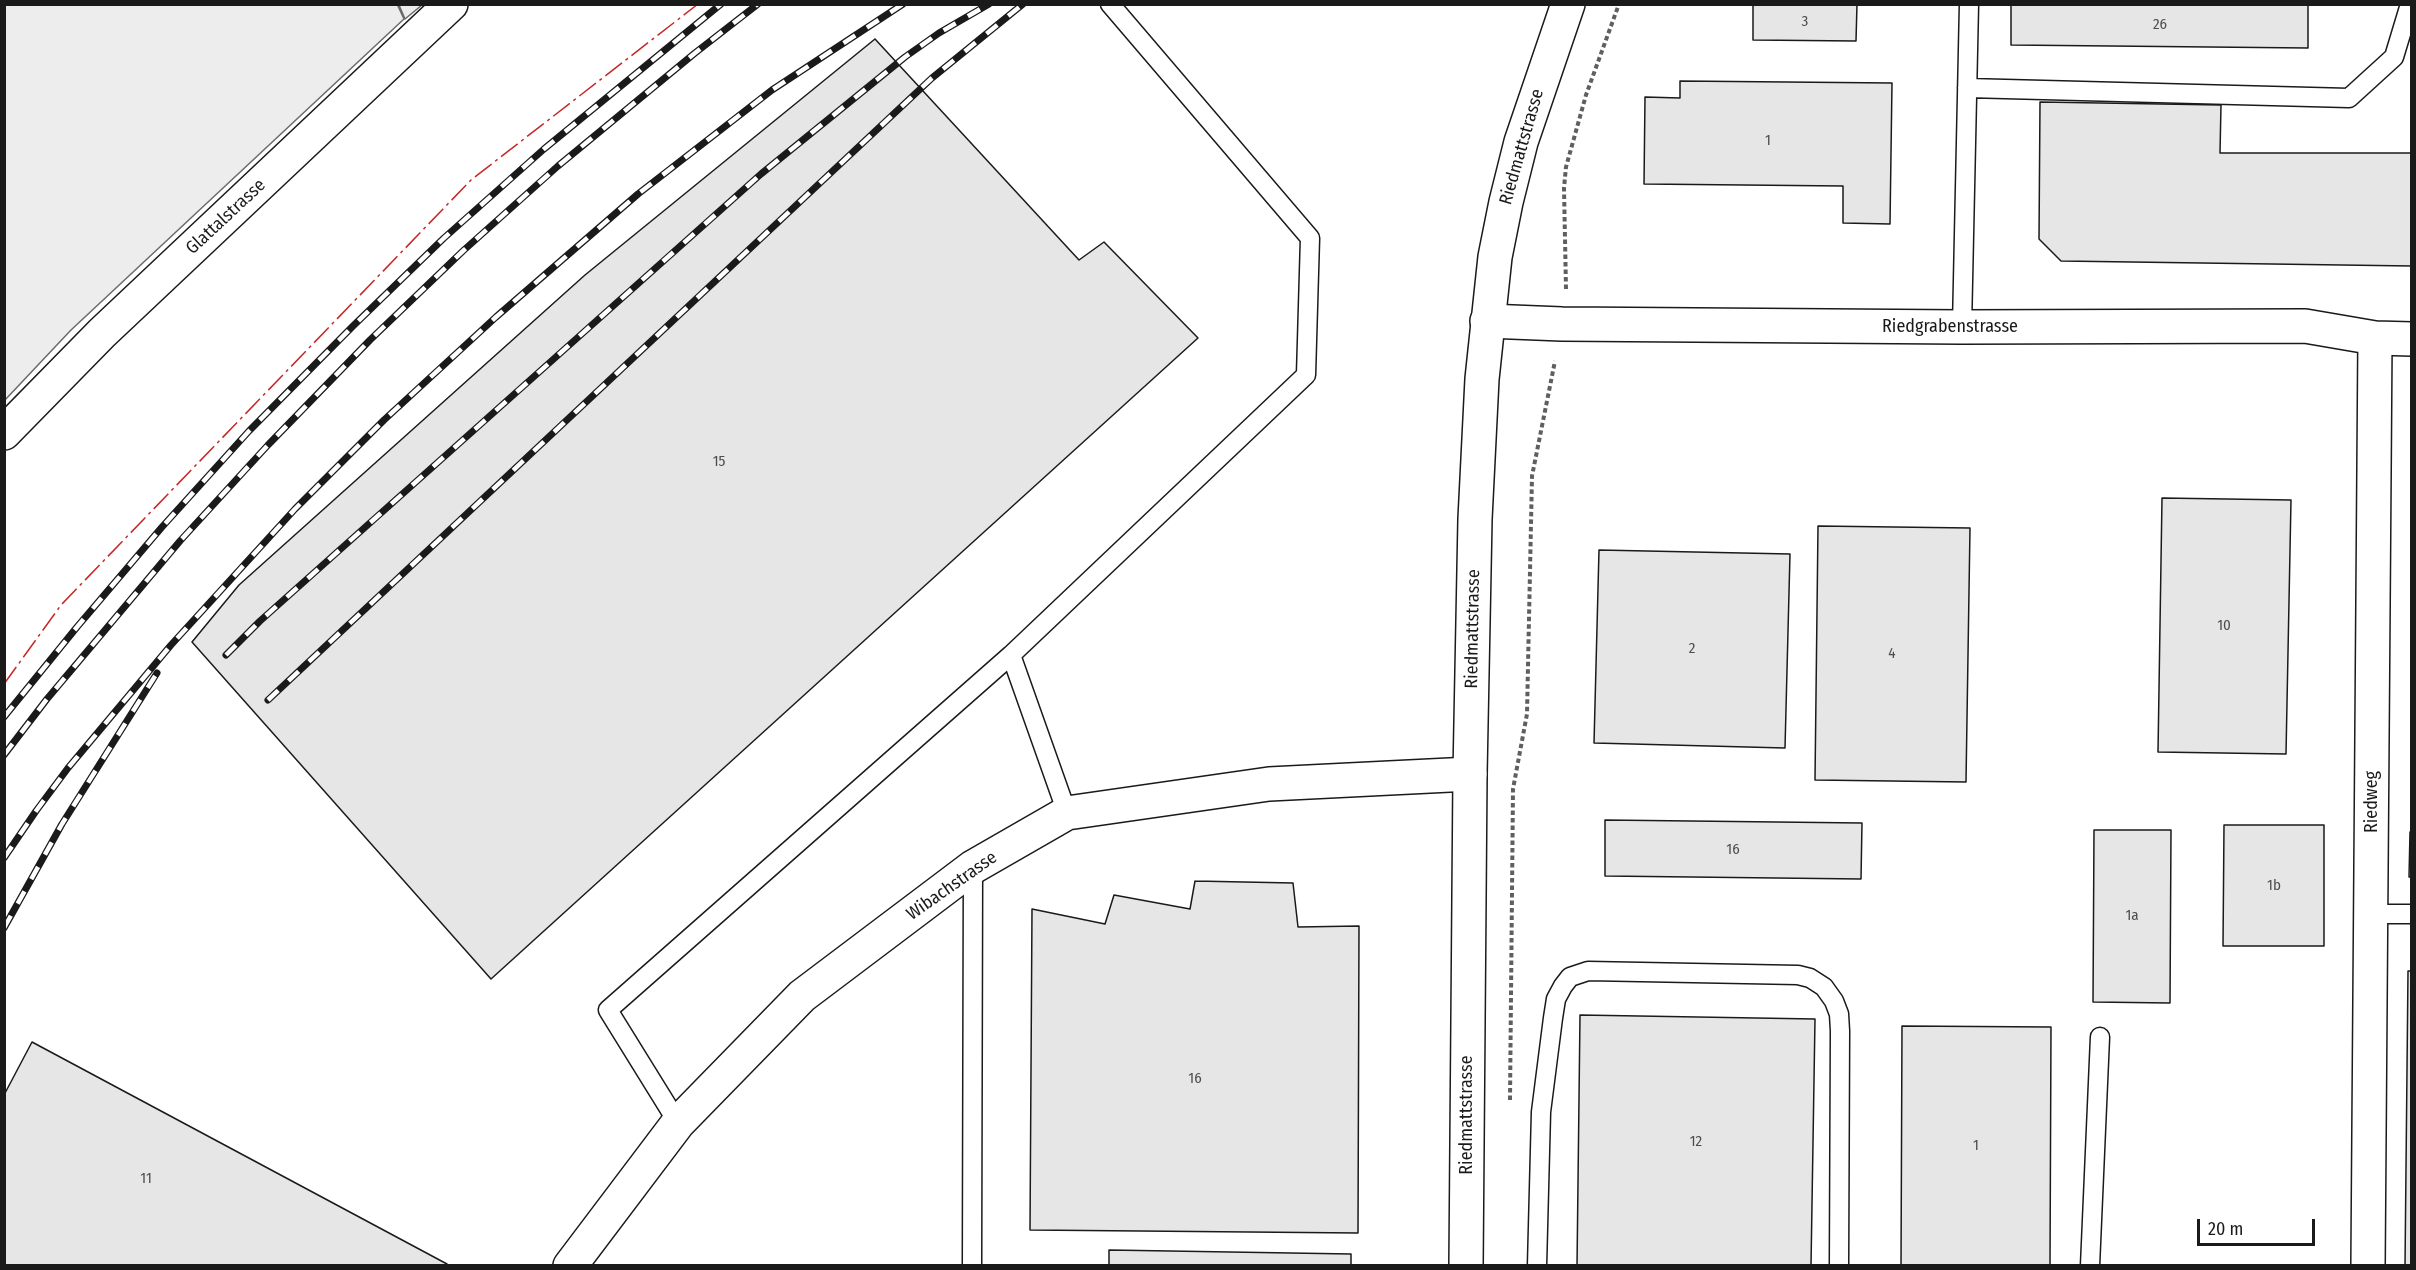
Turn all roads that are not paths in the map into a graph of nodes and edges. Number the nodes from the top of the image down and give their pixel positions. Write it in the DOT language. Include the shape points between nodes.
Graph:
graph roads {
  1 [pos="451,4"];
  2 [pos="1110,4"];
  3 [pos="1568,4"];
  4 [pos="1969,4"];
  5 [pos="2410,4"];
  6 [pos="1967,88"];
  7 [pos="1487,321"];
  8 [pos="1962,327"];
  9 [pos="2375,338"];
  10 [pos="2412,339"];
  11 [pos="4,433"];
  12 [pos="1011,655"];
  13 [pos="1470,774"];
  14 [pos="1066,813"];
  15 [pos="973,867"];
  16 [pos="2371,914"];
  17 [pos="2412,914"];
  18 [pos="2100,1037"];
  19 [pos="678,1123"];
  20 [pos="570,1266"];
  21 [pos="972,1266"];
  22 [pos="1466,1266"];
  23 [pos="1537,1266"];
  24 [pos="1839,1266"];
  25 [pos="2090,1266"];
  26 [pos="2368,1266"];
  1 -- 11 [label="street, Glattalstrasse" via="102,333"];
  2 -- 12 [label="lane" via="1311,238 1306,375"];
  3 -- 7 [label="street, Riedmattstrasse" via="1521,142 1502,224"];
  4 -- 6 [label="lane"];
  5 -- 6 [label="lane" via="2394,57 2349,98"];
  6 -- 8 [label="lane"];
  7 -- 8 [label="street, Riedgrabenstrasse"];
  7 -- 13 [label="street, Riedmattstrasse" via="1475,519"];
  8 -- 9 [label="street, Riedgrabenstrasse" via="2305,326"];
  9 -- 10 [label="street, Riedgrabenstrasse"];
  9 -- 16 [label="street, Riedweg"];
  12 -- 14 [label="lane"];
  12 -- 19 [label="lane" via="608,1010"];
  13 -- 14 [label="street, Wibachstrasse" via="1269,784"];
  13 -- 22 [label="street, Riedmattstrasse"];
  14 -- 15 [label="street, Wibachstrasse"];
  15 -- 19 [label="street, Wibachstrasse" via="802,996"];
  15 -- 21 [label="lane"];
  16 -- 17 [label="lane"];
  16 -- 26 [label="street, Riedweg"];
  18 -- 25 [label="lane"];
  19 -- 20 [label="street, Wibachstrasse"];
  23 -- 24 [label="lane" via="1541,1112 1556,999 1570,977 1588,971 1798,975 1824,987 1836,1007 1840,1031"];
}
